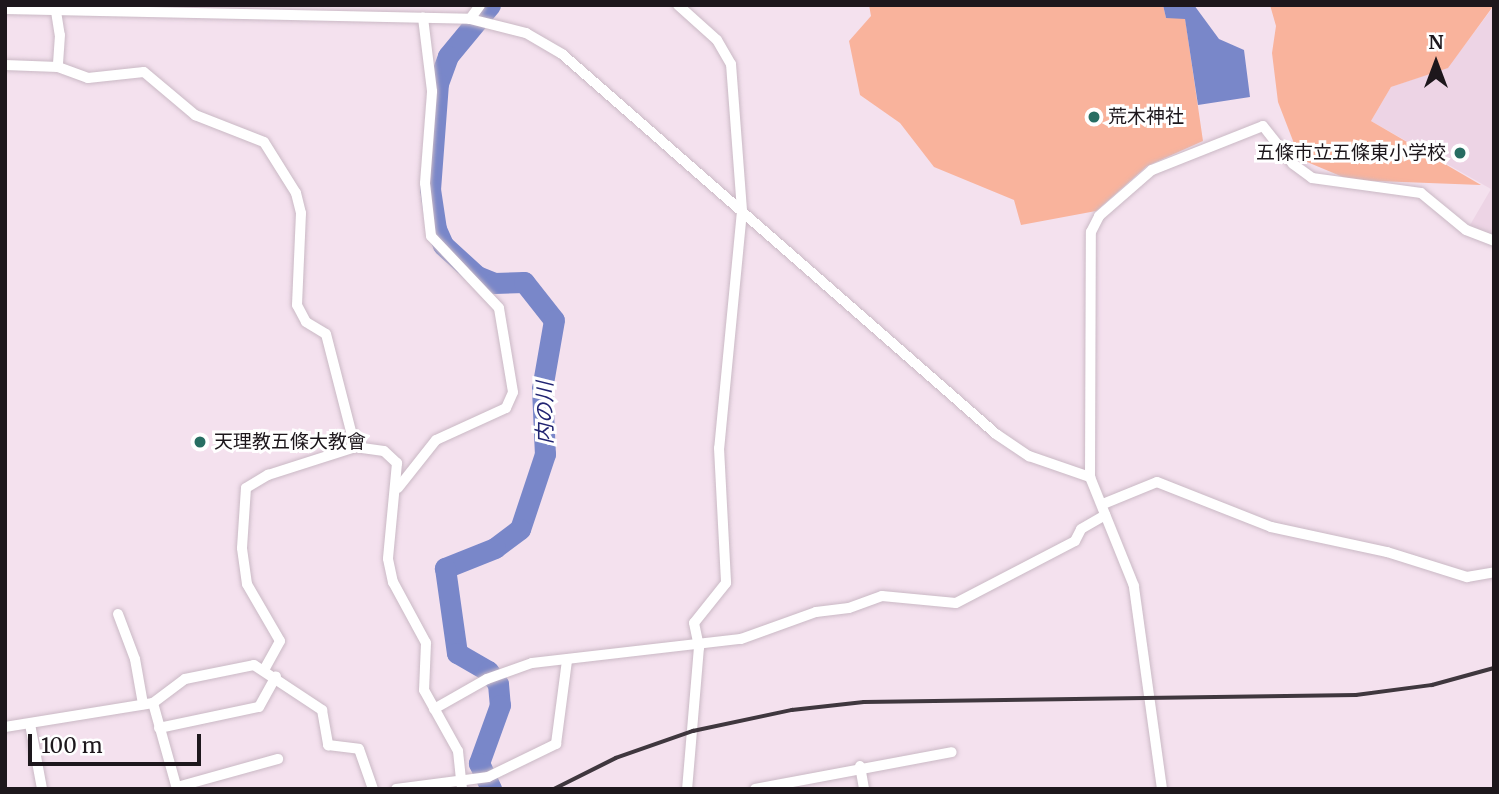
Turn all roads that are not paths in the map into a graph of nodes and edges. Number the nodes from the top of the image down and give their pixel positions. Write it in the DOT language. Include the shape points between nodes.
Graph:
graph roads {
  1 [pos="480,5"];
  2 [pos="678,5"];
  3 [pos="55,7"];
  4 [pos="5,9"];
  5 [pos="423,18"];
  6 [pos="470,19"];
  7 [pos="5,65"];
  8 [pos="58,67"];
  9 [pos="742,211"];
  10 [pos="1494,241"];
  11 [pos="355,447"];
  12 [pos="1090,477"];
  13 [pos="398,488"];
  14 [pos="1104,510"];
  15 [pos="1494,572"];
  16 [pos="118,614"];
  17 [pos="699,647"];
  18 [pos="567,660"];
  19 [pos="264,670"];
  20 [pos="276,676"];
  21 [pos="148,703"];
  22 [pos="434,709"];
  23 [pos="30,723"];
  24 [pos="5,727"];
  25 [pos="159,728"];
  26 [pos="952,751"];
  27 [pos="278,760"];
  28 [pos="860,766"];
  29 [pos="461,784"];
  30 [pos="177,788"];
  31 [pos="42,789"];
  32 [pos="373,789"];
  33 [pos="396,789"];
  34 [pos="687,789"];
  35 [pos="755,789"];
  36 [pos="864,789"];
  37 [pos="1162,789"];
  1 -- 6 [label="street"];
  2 -- 9 [label="street" via="717,40 731,64"];
  3 -- 4 [label="street"];
  3 -- 5 [label="street"];
  3 -- 8 [label="street"];
  5 -- 6 [label="street"];
  5 -- 13 [label="street" via="432,91 425,183 431,236 499,308 513,392 506,408 436,440"];
  6 -- 9 [label="street" via="526,33 562,54"];
  7 -- 8 [label="street"];
  8 -- 11 [label="street" via="88,78 144,72 195,115 264,142 296,193 300,213 298,305 306,322 326,334"];
  9 -- 12 [label="street" via="996,433 1029,456"];
  9 -- 17 [label="street" via="719,448 726,583 694,622"];
  10 -- 12 [label="street" via="1466,230 1421,193 1312,178 1293,164 1263,126 1152,170 1115,197 1091,232"];
  11 -- 13 [label="street" via="391,456"];
  11 -- 19 [label="street" via="268,475 246,488 242,548 247,584 280,641"];
  12 -- 14 [label="street"];
  13 -- 22 [label="street" via="388,559 393,582 426,643 424,690"];
  14 -- 15 [label="street" via="1157,482 1271,527 1387,552 1467,577"];
  14 -- 17 [label="street" via="1081,529 1075,541 978,597 956,603 883,596"];
  14 -- 37 [label="street" via="1133,586"];
  16 -- 21 [label="street"];
  17 -- 18 [label="street"];
  17 -- 34 [label="street"];
  18 -- 22 [label="street" via="532,663 492,677"];
  18 -- 29 [label="street" via="556,744"];
  19 -- 20 [label="street"];
  19 -- 21 [label="street" via="254,665 185,679"];
  20 -- 25 [label="street" via="259,708"];
  20 -- 32 [label="street" via="322,710 328,745 359,749"];
  21 -- 23 [label="street"];
  21 -- 25 [label="street"];
  22 -- 29 [label="street" via="458,751"];
  23 -- 24 [label="street"];
  23 -- 31 [label="street"];
  25 -- 30 [label="street"];
  26 -- 28 [label="street"];
  27 -- 30 [label="street"];
  28 -- 35 [label="street"];
  28 -- 36 [label="street"];
  29 -- 33 [label="street"];
}
